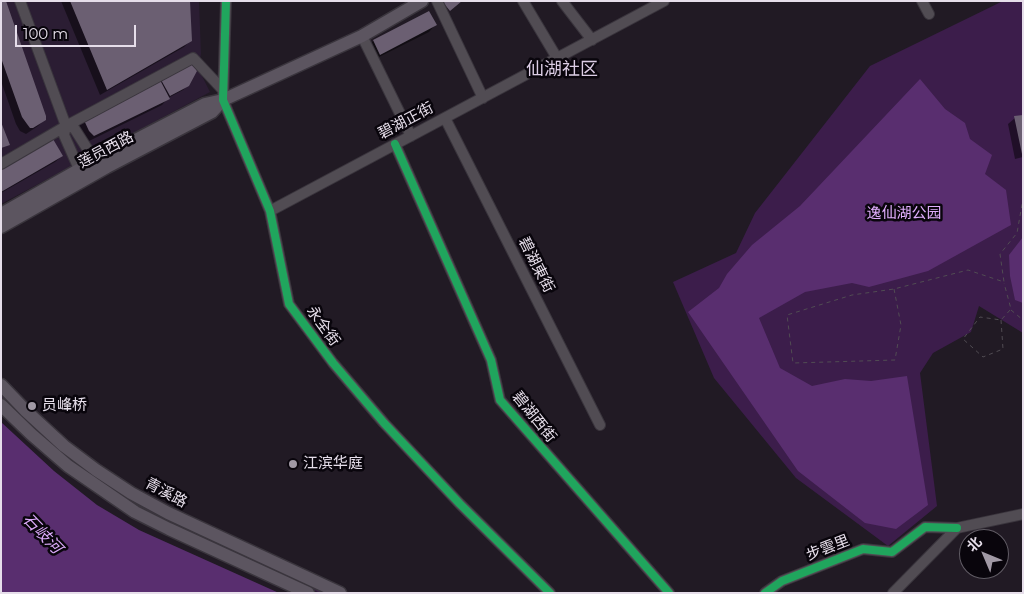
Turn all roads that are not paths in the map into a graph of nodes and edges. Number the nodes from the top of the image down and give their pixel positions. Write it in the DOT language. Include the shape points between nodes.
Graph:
graph roads {
  1 [pos="20,1"];
  2 [pos="226,1"];
  3 [pos="422,1"];
  4 [pos="437,1"];
  5 [pos="523,1"];
  6 [pos="562,1"];
  7 [pos="664,1"];
  8 [pos="922,1"];
  9 [pos="929,14"];
  10 [pos="362,36"];
  11 [pos="592,40"];
  12 [pos="557,58"];
  13 [pos="223,95"];
  14 [pos="483,98"];
  15 [pos="445,118"];
  16 [pos="66,126"];
  17 [pos="411,136"];
  18 [pos="395,144"];
  19 [pos="95,161"];
  20 [pos="1,164"];
  21 [pos="79,169"];
  22 [pos="270,211"];
  23 [pos="1,214"];
  24 [pos="1,227"];
  25 [pos="1,385"];
  26 [pos="1,405"];
  27 [pos="600,425"];
  28 [pos="1023,514"];
  29 [pos="957,528"];
  30 [pos="308,593"];
  31 [pos="340,593"];
  32 [pos="550,593"];
  33 [pos="669,593"];
  34 [pos="765,593"];
  35 [pos="893,593"];
  1 -- 16 [label="street"];
  2 -- 13 [label="street, 永全街"];
  3 -- 10 [label="main road, 莲员西路"];
  4 -- 14 [label="street"];
  5 -- 12 [label="street"];
  6 -- 11 [label="street"];
  7 -- 11 [label="street, 碧湖正街"];
  8 -- 9 [label="street"];
  10 -- 13 [label="main road, 莲员西路"];
  10 -- 17 [label="street"];
  11 -- 12 [label="street, 碧湖正街"];
  12 -- 14 [label="street, 碧湖正街"];
  13 -- 16 [label="street" via="193,58"];
  13 -- 19 [label="main road, 莲员西路"];
  13 -- 22 [label="street, 永全街"];
  13 -- 24 [label="main road, 莲员西路" via="212,112"];
  14 -- 15 [label="street, 碧湖正街"];
  15 -- 17 [label="street, 碧湖正街"];
  15 -- 27 [label="street, 碧湖東街"];
  16 -- 19 [label="street" via="74,128"];
  16 -- 20 [label="street"];
  16 -- 21 [label="street" via="64,135"];
  17 -- 18 [label="street, 碧湖正街"];
  18 -- 22 [label="street, 碧湖正街"];
  18 -- 33 [label="street, 碧湖西街" via="491,360 500,400"];
  19 -- 21 [label="main road, 莲员西路"];
  21 -- 23 [label="main road, 莲员西路"];
  22 -- 32 [label="street, 永全街" via="289,304 333,363 384,422 460,504"];
  25 -- 31 [label="main road, 青溪路" via="64,446 131,493"];
  26 -- 30 [label="main road, 青溪路" via="68,466 135,512"];
  28 -- 29 [label="street, 步雲里"];
  29 -- 34 [label="street, 步雲里" via="925,527 892,552 863,549 782,581"];
  29 -- 35 [label="street"];
}
